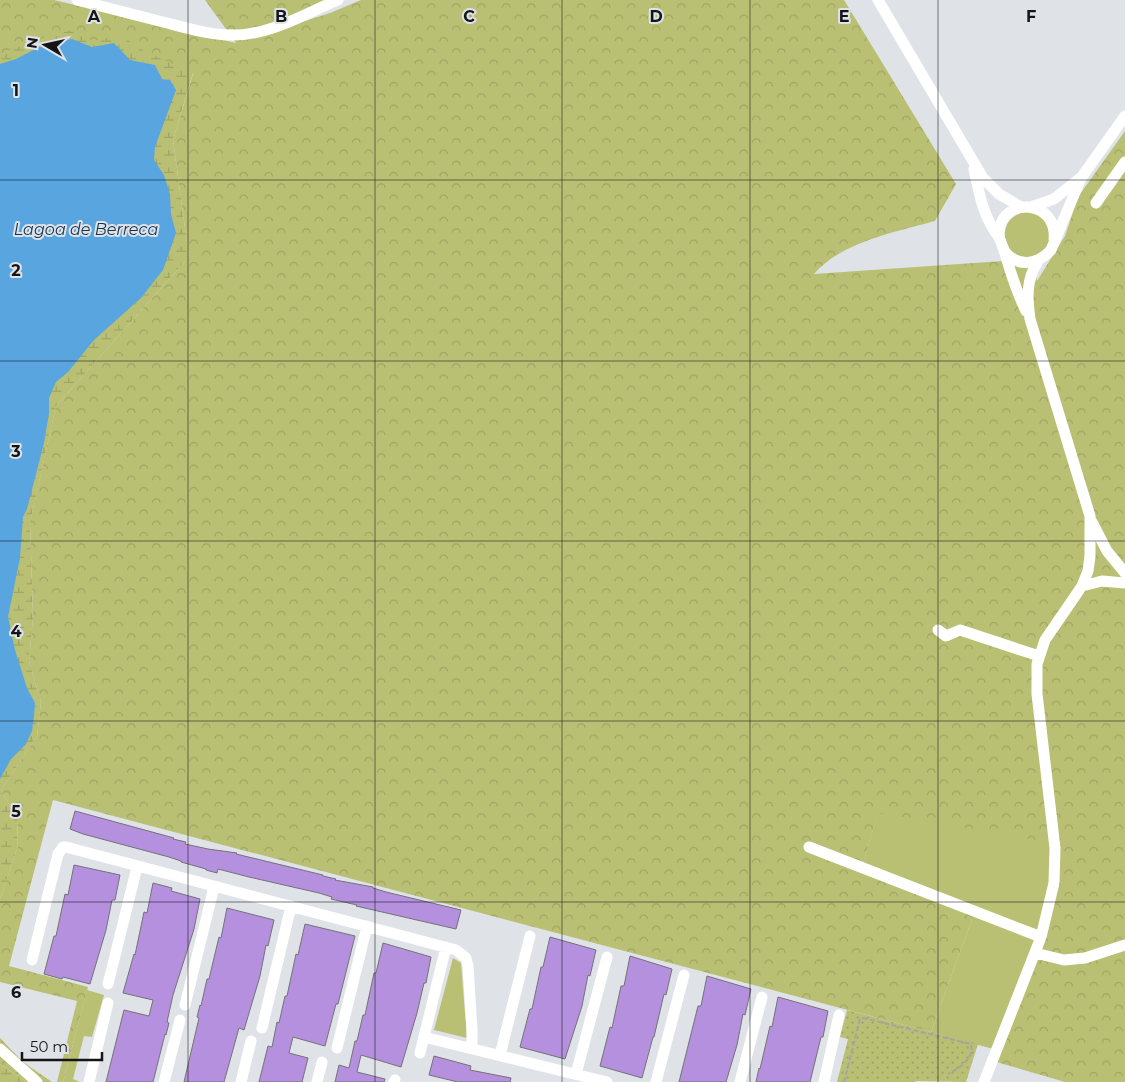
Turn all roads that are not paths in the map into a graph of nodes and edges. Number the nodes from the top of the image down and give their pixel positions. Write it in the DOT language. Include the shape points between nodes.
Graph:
graph roads {
  1 [pos="77,0"];
  2 [pos="338,0"];
  3 [pos="878,0"];
  4 [pos="1125,116"];
  5 [pos="973,162"];
  6 [pos="1125,162"];
  7 [pos="1081,178"];
  8 [pos="1096,203"];
  9 [pos="1026,207"];
  10 [pos="999,237"];
  11 [pos="1054,240"];
  12 [pos="1004,251"];
  13 [pos="1038,261"];
  14 [pos="1030,319"];
  15 [pos="1090,516"];
  16 [pos="1125,573"];
  17 [pos="1125,583"];
  18 [pos="1082,586"];
  19 [pos="938,630"];
  20 [pos="1039,656"];
  21 [pos="809,847"];
  22 [pos="137,866"];
  23 [pos="214,887"];
  24 [pos="291,906"];
  25 [pos="367,926"];
  26 [pos="530,936"];
  27 [pos="1041,937"];
  28 [pos="1125,945"];
  29 [pos="446,947"];
  30 [pos="1035,953"];
  31 [pos="607,957"];
  32 [pos="32,960"];
  33 [pos="684,975"];
  34 [pos="108,984"];
  35 [pos="762,997"];
  36 [pos="108,1003"];
  37 [pos="185,1005"];
  38 [pos="839,1015"];
  39 [pos="180,1020"];
  40 [pos="262,1028"];
  41 [pos="424,1036"];
  42 [pos="251,1041"];
  43 [pos="472,1047"];
  44 [pos="336,1048"];
  45 [pos="0,1049"];
  46 [pos="420,1053"];
  47 [pos="500,1055"];
  48 [pos="322,1062"];
  49 [pos="576,1074"];
  50 [pos="37,1082"];
  51 [pos="88,1082"];
  52 [pos="164,1082"];
  53 [pos="241,1082"];
  54 [pos="317,1082"];
  55 [pos="607,1082"];
  56 [pos="656,1082"];
  57 [pos="740,1082"];
  58 [pos="824,1082"];
  59 [pos="984,1082"];
  1 -- 2 [label="street" via="189,28 238,35 268,30"];
  3 -- 5 [label="street"];
  4 -- 7 [label="street"];
  5 -- 9 [label="street" via="998,194"];
  5 -- 10 [label="street" via="984,211"];
  6 -- 8 [label="street"];
  7 -- 9 [label="street" via="1054,199"];
  7 -- 11 [label="street"];
  9 -- 10 [label="street" via="1004,218"];
  9 -- 11 [label="street" via="1037,208 1048,216 1054,227"];
  10 -- 12 [label="street"];
  11 -- 13 [label="street" via="1051,250"];
  12 -- 13 [label="street" via="1016,261"];
  12 -- 14 [label="street"];
  13 -- 14 [label="street" via="1028,284"];
  14 -- 15 [label="street"];
  15 -- 16 [label="street" via="1107,551"];
  15 -- 18 [label="street" via="1090,556"];
  17 -- 18 [label="street" via="1102,581"];
  18 -- 20 [label="street" via="1045,640"];
  19 -- 20 [label="street" via="946,636 960,630"];
  20 -- 27 [label="street" via="1037,694 1055,848 1054,883"];
  21 -- 27 [label="street"];
  22 -- 23 [label="street"];
  22 -- 32 [label="street" via="63,847 58,854"];
  22 -- 34 [label="street"];
  23 -- 24 [label="street"];
  23 -- 37 [label="street"];
  24 -- 25 [label="street"];
  24 -- 40 [label="street"];
  25 -- 29 [label="street"];
  25 -- 44 [label="street"];
  26 -- 47 [label="street"];
  27 -- 30 [label="street"];
  28 -- 30 [label="street" via="1085,958 1064,960"];
  29 -- 41 [label="street"];
  29 -- 43 [label="street" via="466,958"];
  30 -- 59 [label="street"];
  31 -- 49 [label="street"];
  33 -- 56 [label="street"];
  35 -- 57 [label="street"];
  36 -- 51 [label="street"];
  38 -- 58 [label="street"];
  39 -- 52 [label="street"];
  41 -- 43 [label="street"];
  41 -- 46 [label="street"];
  42 -- 53 [label="street"];
  43 -- 47 [label="street"];
  45 -- 50 [label="street"];
  47 -- 49 [label="street"];
  48 -- 54 [label="street"];
  49 -- 55 [label="street"];
}
